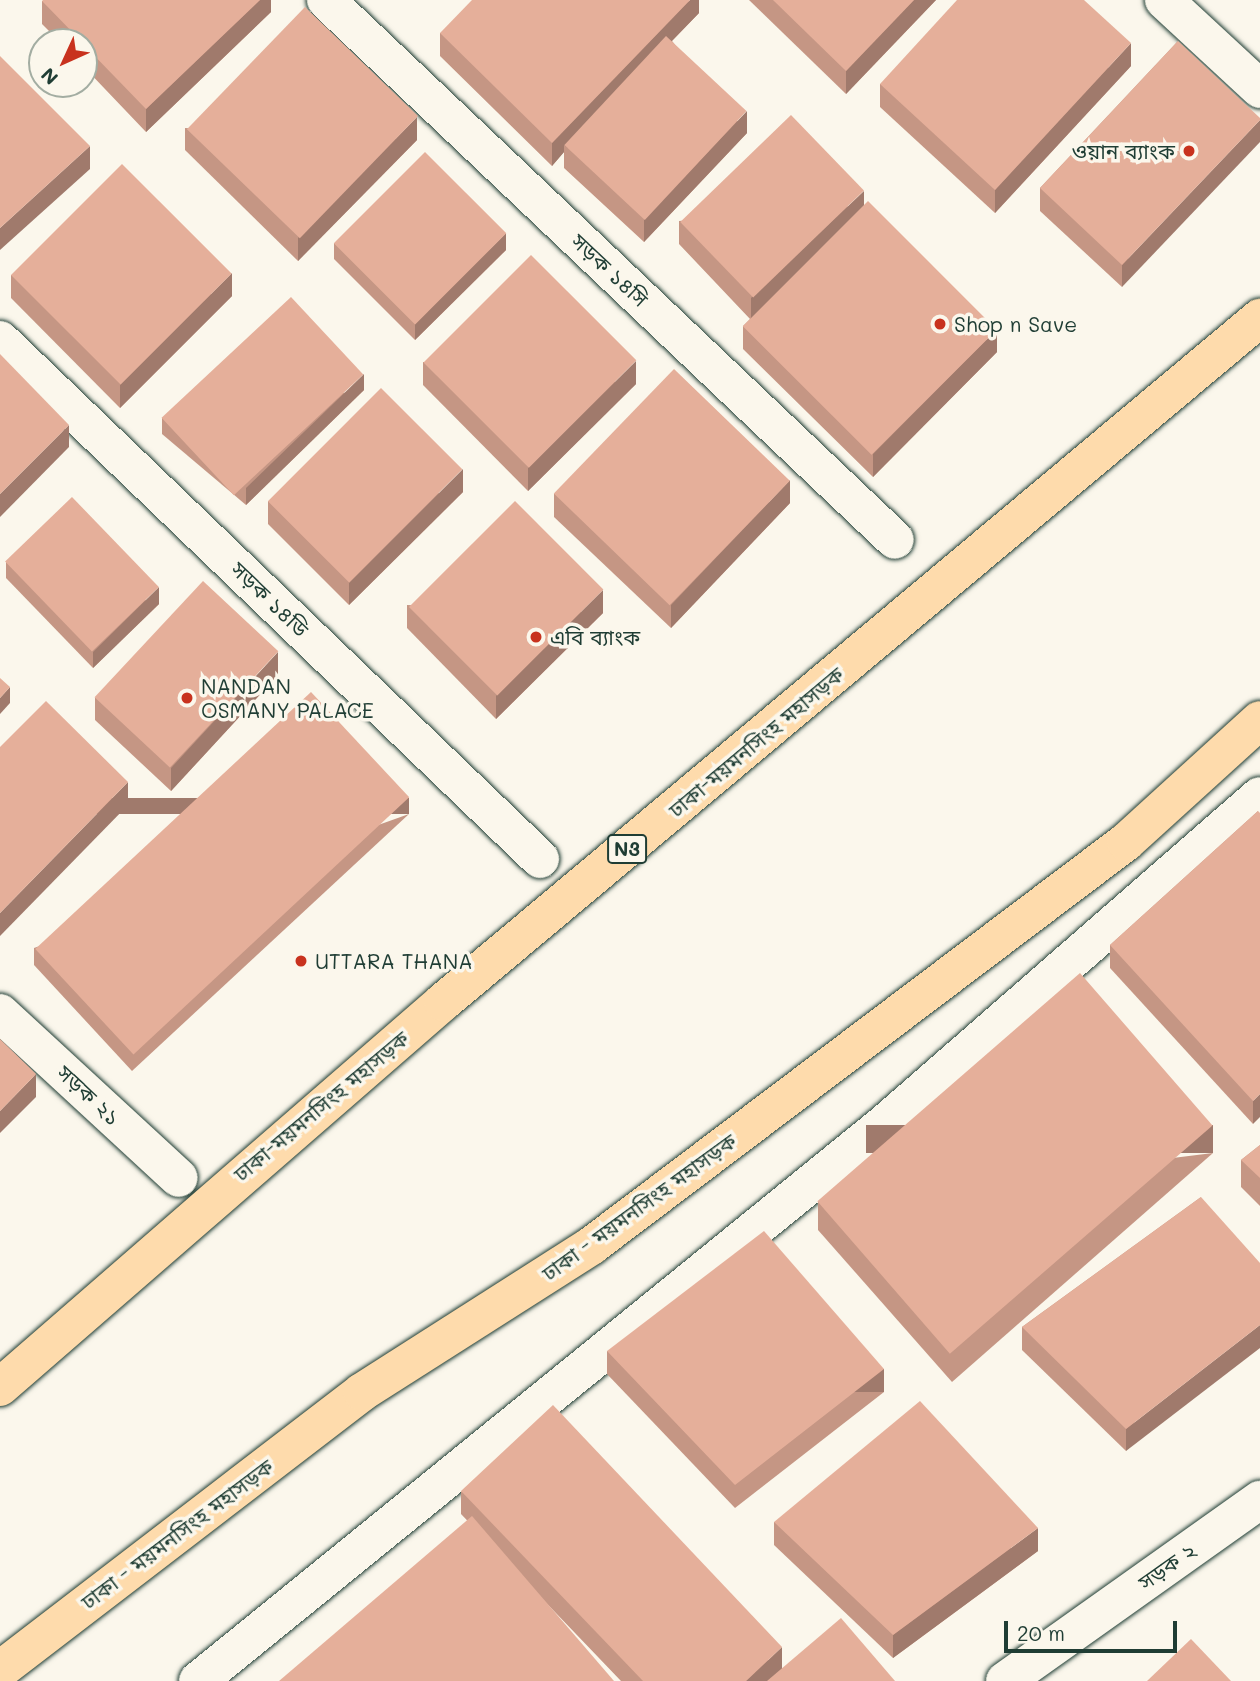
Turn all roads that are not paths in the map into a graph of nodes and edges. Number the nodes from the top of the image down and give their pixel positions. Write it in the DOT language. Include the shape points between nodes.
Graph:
graph roads {
  1 [pos="326,0"];
  2 [pos="1164,0"];
  3 [pos="1260,89"];
  4 [pos="1260,318"];
  5 [pos="0,340"];
  6 [pos="895,540"];
  7 [pos="1260,720"];
  8 [pos="1260,796"];
  9 [pos="540,859"];
  10 [pos="0,1013"];
  11 [pos="179,1178"];
  12 [pos="0,1387"];
  13 [pos="1260,1500"];
  14 [pos="0,1670"];
  15 [pos="198,1681"];
  16 [pos="1005,1681"];
  1 -- 6 [label="street, সড়ক ১৪সি"];
  2 -- 3 [label="street"];
  4 -- 12 [label="highway, ঢাকা-ময়মনসিংহ মহাসড়ক / N3" via="443,1002"];
  5 -- 9 [label="street, সড়ক ১৪ডি"];
  7 -- 14 [label="highway, ঢাকা - ময়মনসিংহ মহাসড়ক" via="1126,842 680,1179 591,1246 362,1392"];
  8 -- 15 [label="street" via="883,1125"];
  10 -- 11 [label="street, সড়ক ২১"];
  13 -- 16 [label="street, সড়ক ২"];
}
